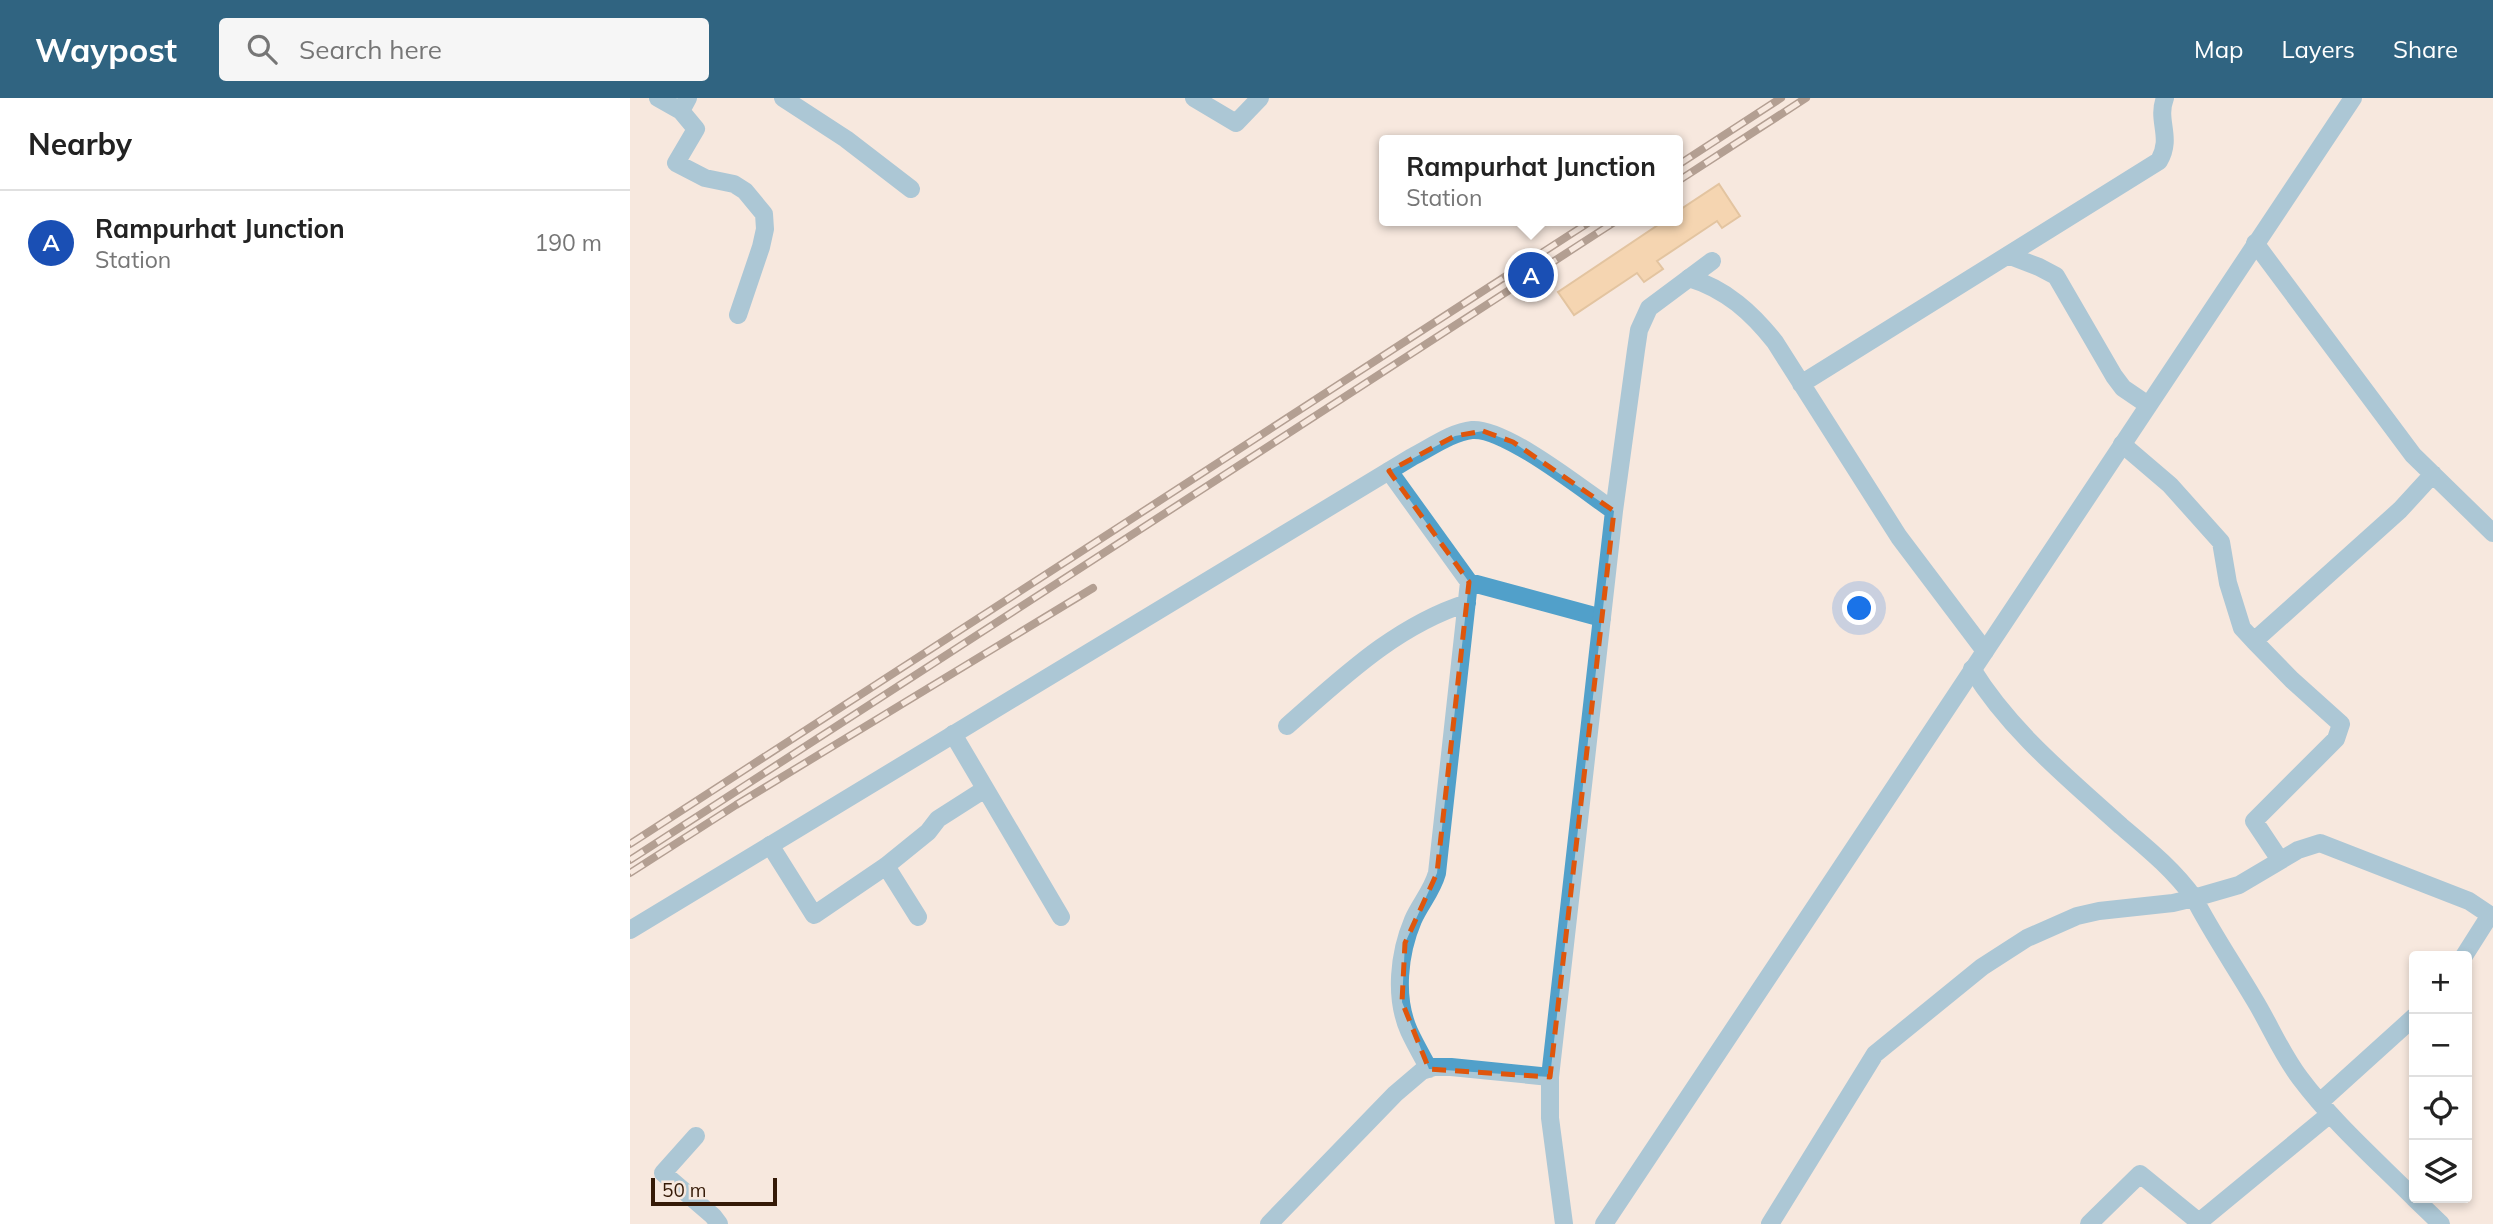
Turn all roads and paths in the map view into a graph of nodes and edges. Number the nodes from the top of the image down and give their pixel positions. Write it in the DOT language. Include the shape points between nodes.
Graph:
graph roads {
  1 [pos="658,98"];
  2 [pos="783,98"];
  3 [pos="1194,98"];
  4 [pos="1260,98"];
  5 [pos="2165,98"];
  6 [pos="2353,98"];
  7 [pos="685,105"];
  8 [pos="911,188"];
  9 [pos="2255,243"];
  10 [pos="2008,255"];
  11 [pos="1713,261"];
  12 [pos="1689,278"];
  13 [pos="738,315"];
  14 [pos="1801,384"];
  15 [pos="2148,405"];
  16 [pos="2122,444"];
  17 [pos="1389,471"];
  18 [pos="2433,474"];
  19 [pos="1614,510"];
  20 [pos="2493,533"];
  21 [pos="1469,582"];
  22 [pos="1466,603"];
  23 [pos="1602,618"];
  24 [pos="2254,641"];
  25 [pos="1985,651"];
  26 [pos="1972,670"];
  27 [pos="1287,726"];
  28 [pos="953,734"];
  29 [pos="985,789"];
  30 [pos="770,845"];
  31 [pos="2280,860"];
  32 [pos="886,866"];
  33 [pos="2194,898"];
  34 [pos="2490,911"];
  35 [pos="918,917"];
  36 [pos="1061,917"];
  37 [pos="630,930"];
  38 [pos="2467,951"];
  39 [pos="2409,1022"];
  40 [pos="1429,1069"];
  41 [pos="1550,1077"];
  42 [pos="2325,1108"];
  43 [pos="696,1136"];
  44 [pos="2409,1193"];
  45 [pos="2419,1203"];
  46 [pos="719,1224"];
  47 [pos="1269,1224"];
  48 [pos="1563,1224"];
  49 [pos="1604,1224"];
  50 [pos="1770,1224"];
  51 [pos="2089,1224"];
  52 [pos="2441,1224"];
  1 -- 7 [label="street"];
  2 -- 8 [label="street"];
  3 -- 4 [label="street" via="1236,123"];
  5 -- 10 [label="street" via="2165,151 2159,161"];
  6 -- 9 [label="street"];
  7 -- 13 [label="street" via="696,129 676,163 705,178 734,184 764,214 761,247"];
  9 -- 15 [label="street"];
  9 -- 18 [label="street" via="2413,455"];
  10 -- 14 [label="street"];
  10 -- 15 [label="street" via="2056,276 2114,376"];
  11 -- 12 [label="street"];
  12 -- 14 [label="street" via="1728,296 1759,321"];
  12 -- 19 [label="street" via="1649,308 1639,330"];
  14 -- 25 [label="street" via="1892,528"];
  15 -- 16 [label="street"];
  16 -- 24 [label="street" via="2170,485 2221,542 2239,621"];
  16 -- 25 [label="street"];
  17 -- 19 [label="street" via="1455,436 1483,431 1513,442"];
  17 -- 21 [label="street"];
  17 -- 28 [label="street"];
  18 -- 20 [label="street"];
  18 -- 24 [label="street" via="2400,510"];
  19 -- 23 [label="street"];
  21 -- 22 [label="street"];
  21 -- 23 [label="street"];
  22 -- 27 [label="street" via="1417,623 1372,652"];
  22 -- 40 [label="street" via="1437,873 1410,928 1401,973 1408,1028"];
  23 -- 41 [label="street"];
  24 -- 31 [label="street" via="2341,724 2329,747 2253,821"];
  25 -- 26 [label="street"];
  26 -- 33 [label="street" via="2009,719 2174,873"];
  26 -- 49 [label="street"];
  28 -- 29 [label="street"];
  28 -- 30 [label="street"];
  29 -- 32 [label="street" via="938,819"];
  29 -- 36 [label="street"];
  30 -- 32 [label="street" via="814,915"];
  30 -- 37 [label="street"];
  31 -- 33 [label="street" via="2239,885"];
  31 -- 34 [label="street" via="2320,843"];
  32 -- 35 [label="street"];
  33 -- 42 [label="street" via="2284,1055"];
  33 -- 50 [label="street" via="2077,916 2027,938 1982,967 1875,1054"];
  34 -- 38 [label="street"];
  39 -- 42 [label="street"];
  40 -- 41 [label="street"];
  40 -- 47 [label="street" via="1409,1080"];
  41 -- 48 [label="street" via="1550,1118"];
  42 -- 44 [label="street"];
  42 -- 51 [label="street" via="2199,1222 2140,1174"];
  43 -- 46 [label="street" via="663,1174"];
  45 -- 52 [label="street"];
}
